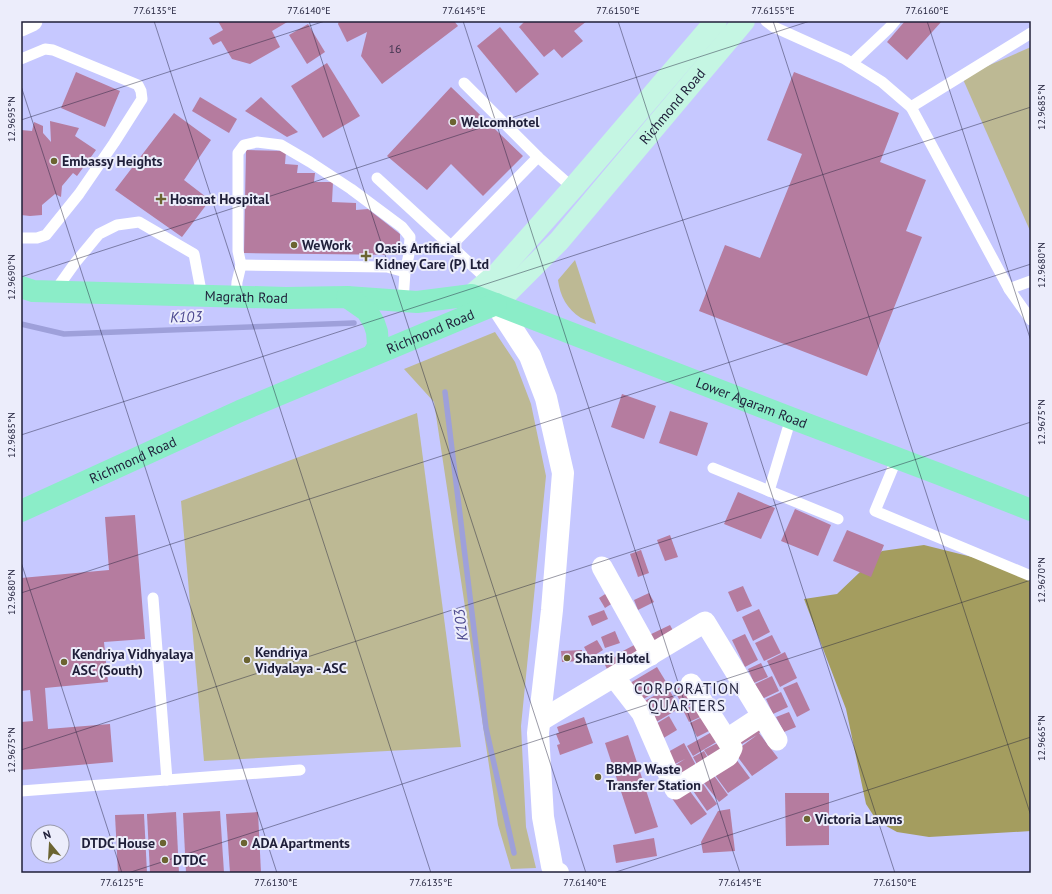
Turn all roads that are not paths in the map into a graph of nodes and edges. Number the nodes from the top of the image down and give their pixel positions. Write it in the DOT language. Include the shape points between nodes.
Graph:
graph roads {
  1 [pos="32,21"];
  2 [pos="716,21"];
  3 [pos="743,21"];
  4 [pos="766,21"];
  5 [pos="895,21"];
  6 [pos="21,26"];
  7 [pos="1031,33"];
  8 [pos="21,59"];
  9 [pos="852,63"];
  10 [pos="464,83"];
  11 [pos="911,107"];
  12 [pos="538,158"];
  13 [pos="377,178"];
  14 [pos="573,188"];
  15 [pos="21,238"];
  16 [pos="451,246"];
  17 [pos="241,265"];
  18 [pos="404,272"];
  19 [pos="1031,280"];
  20 [pos="21,287"];
  21 [pos="480,288"];
  22 [pos="1009,289"];
  23 [pos="55,291"];
  24 [pos="202,296"];
  25 [pos="236,297"];
  26 [pos="347,298"];
  27 [pos="403,302"];
  28 [pos="496,304"];
  29 [pos="1031,320"];
  30 [pos="373,355"];
  31 [pos="791,418"];
  32 [pos="897,458"];
  33 [pos="713,468"];
  34 [pos="769,491"];
  35 [pos="1031,510"];
  36 [pos="21,511"];
  37 [pos="838,519"];
  38 [pos="602,567"];
  39 [pos="1031,576"];
  40 [pos="153,598"];
  41 [pos="651,655"];
  42 [pos="614,677"];
  43 [pos="691,684"];
  44 [pos="762,716"];
  45 [pos="540,721"];
  46 [pos="726,739"];
  47 [pos="777,740"];
  48 [pos="300,770"];
  49 [pos="167,780"];
  50 [pos="21,791"];
  51 [pos="555,872"];
  1 -- 6 [label="street"];
  2 -- 14 [label="main road, Richmond Road"];
  3 -- 28 [label="main road, Richmond Road" via="559,241"];
  4 -- 9 [label="lane"];
  5 -- 9 [label="lane"];
  7 -- 11 [label="lane"];
  8 -- 15 [label="lane" via="45,49 53,50 138,85 142,99 79,194 46,235"];
  9 -- 11 [label="lane" via="882,82"];
  10 -- 12 [label="lane"];
  11 -- 22 [label="lane"];
  12 -- 14 [label="lane"];
  12 -- 16 [label="lane"];
  13 -- 16 [label="lane"];
  14 -- 21 [label="main road, Richmond Road" via="498,273"];
  16 -- 21 [label="lane"];
  17 -- 18 [label="lane" via="387,267"];
  17 -- 18 [label="lane" via="238,251 238,152 244,145 257,142 281,145 310,162 402,227 410,237"];
  17 -- 25 [label="lane"];
  18 -- 27 [label="lane"];
  19 -- 22 [label="lane"];
  20 -- 23 [label="main road, Magrath Road" via="33,291"];
  21 -- 27 [label="main road, Magrath Road" via="417,302"];
  21 -- 28 [label="main road, Lower Agaram Road"];
  22 -- 29 [label="lane"];
  23 -- 24 [label="main road, Magrath Road"];
  23 -- 24 [label="lane" via="99,234 117,225 139,222 194,254"];
  24 -- 25 [label="main road, Magrath Road"];
  25 -- 26 [label="main road, Magrath Road"];
  26 -- 27 [label="main road, Magrath Road"];
  26 -- 30 [label="main road" via="368,311 374,322 378,346"];
  28 -- 30 [label="main road, Richmond Road"];
  28 -- 31 [label="main road, Lower Agaram Road"];
  28 -- 45 [label="street" via="533,363 546,398 563,473"];
  30 -- 36 [label="main road, Richmond Road" via="240,410"];
  31 -- 32 [label="main road, Lower Agaram Road"];
  31 -- 34 [label="lane"];
  32 -- 35 [label="main road, Lower Agaram Road"];
  32 -- 39 [label="lane" via="875,511"];
  33 -- 34 [label="lane"];
  34 -- 37 [label="lane"];
  38 -- 41 [label="street"];
  40 -- 49 [label="lane"];
  41 -- 42 [label="street"];
  41 -- 44 [label="street" via="706,622"];
  42 -- 45 [label="street"];
  42 -- 46 [label="street" via="642,713 675,789 728,756 732,748"];
  43 -- 46 [label="street"];
  44 -- 46 [label="street"];
  44 -- 47 [label="street"];
  45 -- 51 [label="street" via="538,733 543,817"];
  48 -- 49 [label="lane"];
  49 -- 50 [label="lane"];
}
